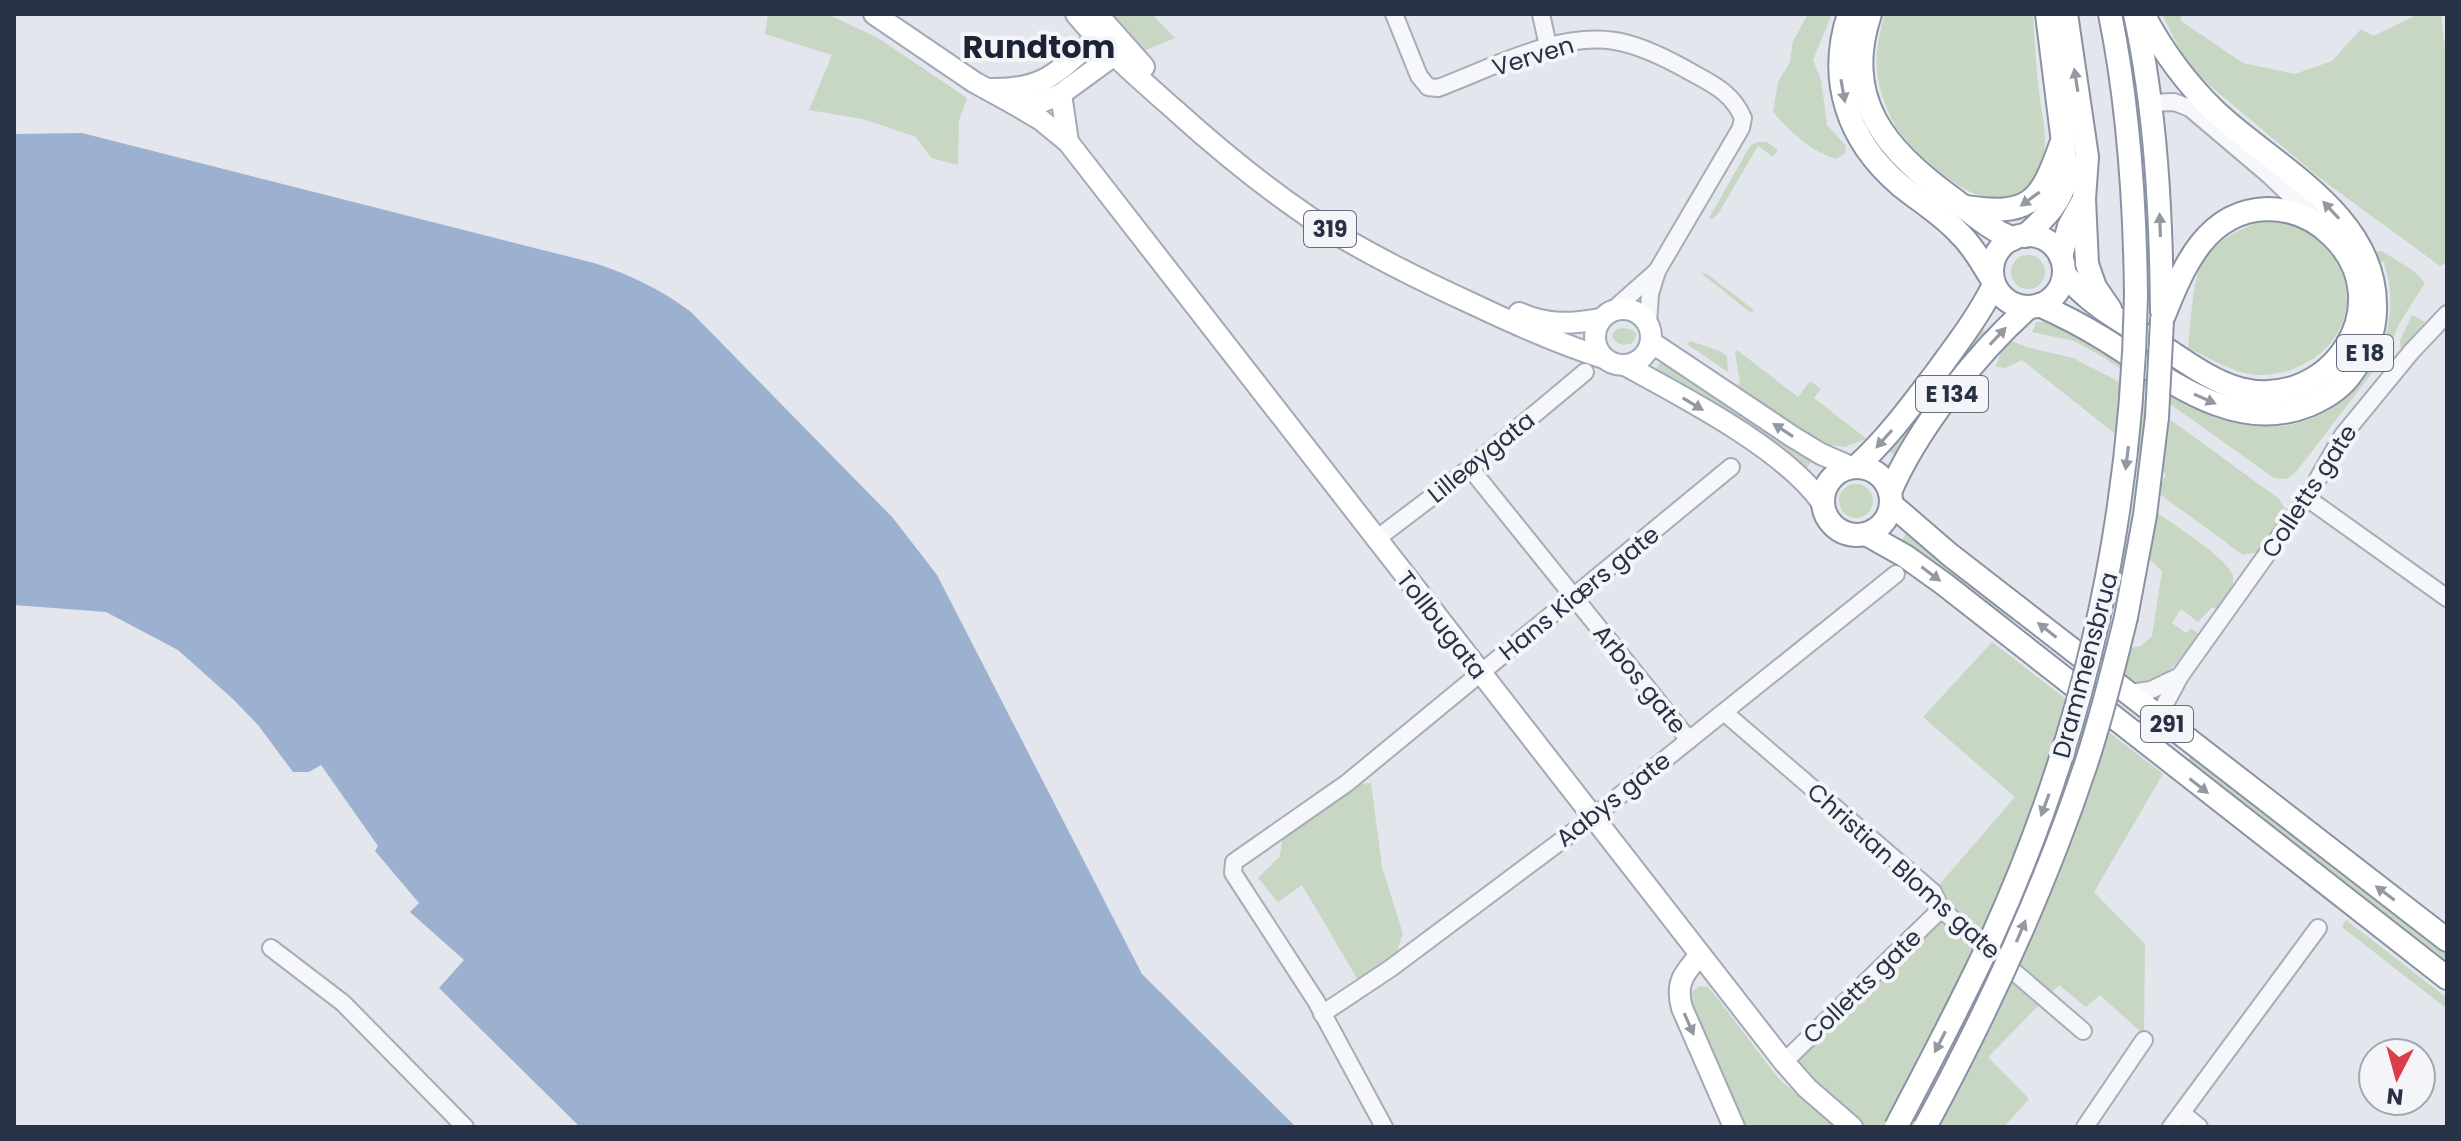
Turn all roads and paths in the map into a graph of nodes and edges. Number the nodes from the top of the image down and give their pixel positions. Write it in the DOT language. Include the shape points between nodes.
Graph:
graph roads {
  1 [pos="874,14"];
  2 [pos="1076,14"];
  3 [pos="1097,14"];
  4 [pos="1394,14"];
  5 [pos="1541,14"];
  6 [pos="1849,14"];
  7 [pos="1870,14"];
  8 [pos="2047,14"];
  9 [pos="2066,14"];
  10 [pos="2110,14"];
  11 [pos="2135,14"];
  12 [pos="2143,14"];
  13 [pos="1109,44"];
  14 [pos="1548,46"];
  15 [pos="985,89"];
  16 [pos="1061,94"];
  17 [pos="1040,102"];
  18 [pos="2149,103"];
  19 [pos="2062,139"];
  20 [pos="1068,142"];
  21 [pos="2084,199"];
  22 [pos="1963,207"];
  23 [pos="2317,223"];
  24 [pos="2019,237"];
  25 [pos="2062,265"];
  26 [pos="1657,271"];
  27 [pos="1994,283"];
  28 [pos="2034,306"];
  29 [pos="2164,309"];
  30 [pos="1607,314"];
  31 [pos="2447,314"];
  32 [pos="2114,315"];
  33 [pos="1650,332"];
  34 [pos="1604,358"];
  35 [pos="1625,365"];
  36 [pos="1585,372"];
  37 [pos="1731,467"];
  38 [pos="1854,467"];
  39 [pos="1470,468"];
  40 [pos="1890,498"];
  41 [pos="2307,498"];
  42 [pos="1823,504"];
  43 [pos="1866,534"];
  44 [pos="1375,540"];
  45 [pos="1896,574"];
  46 [pos="1575,597"];
  47 [pos="2447,598"];
  48 [pos="1481,674"];
  49 [pos="2180,676"];
  50 [pos="2129,693"];
  51 [pos="1725,713"];
  52 [pos="2157,716"];
  53 [pos="2138,737"];
  54 [pos="1689,740"];
  55 [pos="1593,817"];
  56 [pos="1941,909"];
  57 [pos="2318,928"];
  58 [pos="2447,940"];
  59 [pos="271,948"];
  60 [pos="1700,955"];
  61 [pos="2447,978"];
  62 [pos="1322,1014"];
  63 [pos="2083,1031"];
  64 [pos="2144,1040"];
  65 [pos="1784,1062"];
  66 [pos="2182,1113"];
  67 [pos="465,1127"];
  68 [pos="1384,1127"];
  69 [pos="1734,1127"];
  70 [pos="1852,1127"];
  71 [pos="1896,1127"];
  72 [pos="1925,1127"];
  73 [pos="2085,1127"];
  74 [pos="2171,1127"];
  75 [pos="2199,1127"];
  1 -- 15 [label="main road, Tollbugata"];
  2 -- 13 [label="main road, 319"];
  3 -- 13 [label="main road, 319"];
  4 -- 14 [label="street, Verven" via="1428,87 1438,88"];
  5 -- 14 [label="street"];
  6 -- 27 [label="highway, one-way" via="1841,44 1841,78 1861,143 1889,175 1960,233"];
  7 -- 22 [label="highway" via="1862,76 1877,125 1912,168"];
  8 -- 19 [label="highway, E 134"];
  21 -- 9 [label="highway, E 134, one-way" via="2087,157"];
  10 -- 71 [label="highway, Drammensbrua, one-way, bridge" via="2131,169 2136,296 2133,386 2116,535 2062,755 2004,908"];
  11 -- 18 [label="highway, E 18"];
  28 -- 12 [label="highway, E 18, one-way" via="2100,337 2191,393 2252,413 2285,412 2316,401 2347,379 2367,349 2375,287 2350,231 2197,92"];
  13 -- 16 [label="main road"];
  13 -- 17 [label="main road"];
  13 -- 30 [label="main road, 319" via="1308,202 1433,275 1526,316 1567,325"];
  13 -- 34 [label="main road, 319" via="1225,154 1311,218 1455,296"];
  14 -- 26 [label="street, Verven" via="1593,40 1638,47 1720,88 1737,104 1743,118 1736,138"];
  15 -- 17 [label="main road" via="1019,89"];
  15 -- 17 [label="main road, Tollbugata" via="1014,104"];
  16 -- 17 [label="main road, Tollbugata"];
  16 -- 20 [label="main road, Tollbugata"];
  17 -- 20 [label="main road, Tollbugata"];
  18 -- 23 [label="street" via="2174,102 2190,108"];
  29 -- 18 [label="highway, E 18, one-way"];
  19 -- 22 [label="highway, one-way" via="2047,180 2031,201 2002,210"];
  19 -- 24 [label="highway, E 134" via="2065,186 2055,205"];
  20 -- 44 [label="main road, Tollbugata"];
  21 -- 25 [label="highway, E 134" via="2069,226"];
  21 -- 32 [label="highway, E 18" via="2087,264"];
  22 -- 24 [label="highway" via="1985,225"];
  23 -- 29 [label="highway, E 18" via="2273,209 2241,213 2226,221 2195,250"];
  23 -- 32 [label="highway, E 18" via="2351,260 2360,302 2342,354 2308,382 2279,391 2237,388 2187,363"];
  24 -- 25 [label="highway" via="2050,243"];
  24 -- 27 [label="highway, E 134" via="1993,260"];
  25 -- 28 [label="highway, E 134" via="2059,289 2047,302"];
  25 -- 32 [label="highway, E 18" via="2090,302"];
  26 -- 30 [label="street"];
  26 -- 33 [label="street" via="1650,294"];
  27 -- 28 [label="highway" via="2005,299 2020,307"];
  27 -- 38 [label="highway, E 134, one-way" via="1971,326 1913,404"];
  40 -- 28 [label="highway, E 134, one-way" via="1907,457 1933,419 1990,344"];
  72 -- 29 [label="highway, Drammensbrua / E 18, one-way, bridge" via="2016,943 2099,720 2139,550 2157,417"];
  30 -- 33 [label="main road, 319" via="1629,309 1643,317"];
  30 -- 34 [label="main road" via="1596,326 1595,343"];
  31 -- 41 [label="street, Colletts gate" via="2343,435"];
  33 -- 35 [label="main road" via="1642,358"];
  38 -- 33 [label="main road, 319, one-way" via="1793,437"];
  34 -- 35 [label="main road, 319"];
  35 -- 42 [label="main road, 319, one-way" via="1794,471"];
  36 -- 39 [label="street, Lilleøygata"];
  37 -- 46 [label="street, Hans Kiærs gate"];
  38 -- 40 [label="highway, 291" via="1873,471 1886,484"];
  38 -- 42 [label="highway" via="1830,480"];
  39 -- 44 [label="street, Lilleøygata"];
  39 -- 46 [label="street, Arbos gate"];
  40 -- 43 [label="highway" via="1886,519"];
  50 -- 40 [label="highway, 291, one-way" via="1949,554"];
  41 -- 47 [label="street"];
  41 -- 49 [label="street, Colletts gate"];
  42 -- 43 [label="highway, 291" via="1833,525 1854,535"];
  43 -- 53 [label="highway, 291, one-way" via="1944,584"];
  44 -- 48 [label="main road, Tollbugata"];
  45 -- 51 [label="street, Aabys gate"];
  46 -- 48 [label="street, Hans Kiærs gate"];
  46 -- 54 [label="street, Arbos gate"];
  48 -- 55 [label="main road, Tollbugata"];
  48 -- 62 [label="street, Hans Kiærs gate" via="1341,788 1234,862 1233,873"];
  49 -- 50 [label="street" via="2151,690"];
  49 -- 52 [label="street, Colletts gate"];
  50 -- 52 [label="highway, 291"];
  51 -- 54 [label="street, Aabys gate"];
  51 -- 56 [label="street, Christian Bloms gate" via="1933,892"];
  52 -- 53 [label="street, Colletts gate"];
  58 -- 52 [label="highway, 291, one-way"];
  53 -- 61 [label="highway, 291, one-way"];
  54 -- 55 [label="street, Aabys gate"];
  55 -- 60 [label="main road, Tollbugata"];
  55 -- 62 [label="street, Aabys gate"];
  56 -- 63 [label="street, Christian Bloms gate"];
  56 -- 65 [label="street, Colletts gate"];
  57 -- 66 [label="street"];
  59 -- 67 [label="street" via="343,1003"];
  60 -- 65 [label="main road, Tollbugata"];
  60 -- 69 [label="main road, one-way" via="1682,976 1677,992"];
  62 -- 68 [label="street"];
  64 -- 73 [label="street"];
  65 -- 70 [label="main road, Tollbugata"];
  66 -- 74 [label="street"];
  66 -- 75 [label="street"];
}
